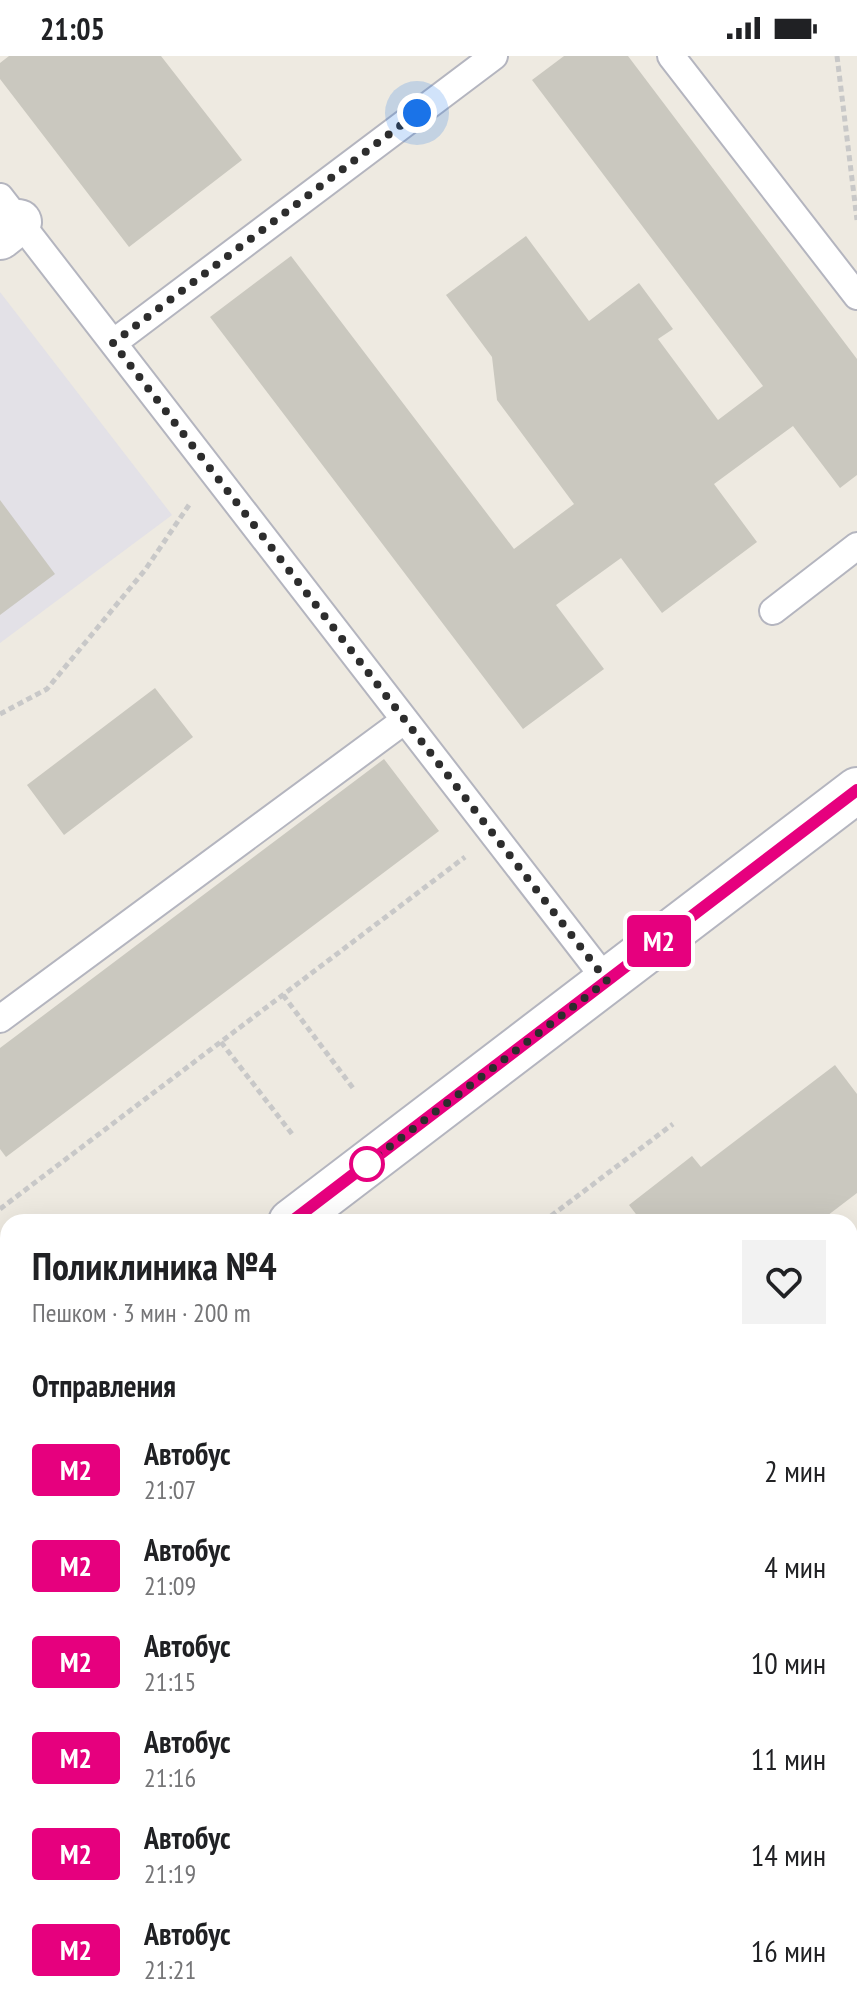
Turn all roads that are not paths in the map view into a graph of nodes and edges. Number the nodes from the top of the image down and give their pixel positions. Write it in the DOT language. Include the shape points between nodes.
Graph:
graph roads {
  1 [pos="494,56"];
  2 [pos="671,56"];
  3 [pos="6,219"];
  4 [pos="857,296"];
  5 [pos="113,343"];
  6 [pos="857,546"];
  7 [pos="773,611"];
  8 [pos="405,720"];
  9 [pos="857,790"];
  10 [pos="607,981"];
  11 [pos="0,1019"];
  12 [pos="301,1214"];
  1 -- 5 [label="lane"];
  2 -- 4 [label="lane"];
  3 -- 5 [label="lane"];
  5 -- 8 [label="lane"];
  6 -- 7 [label="lane"];
  8 -- 10 [label="lane"];
  8 -- 11 [label="lane"];
  9 -- 10 [label="street"];
  10 -- 12 [label="street"];
}
